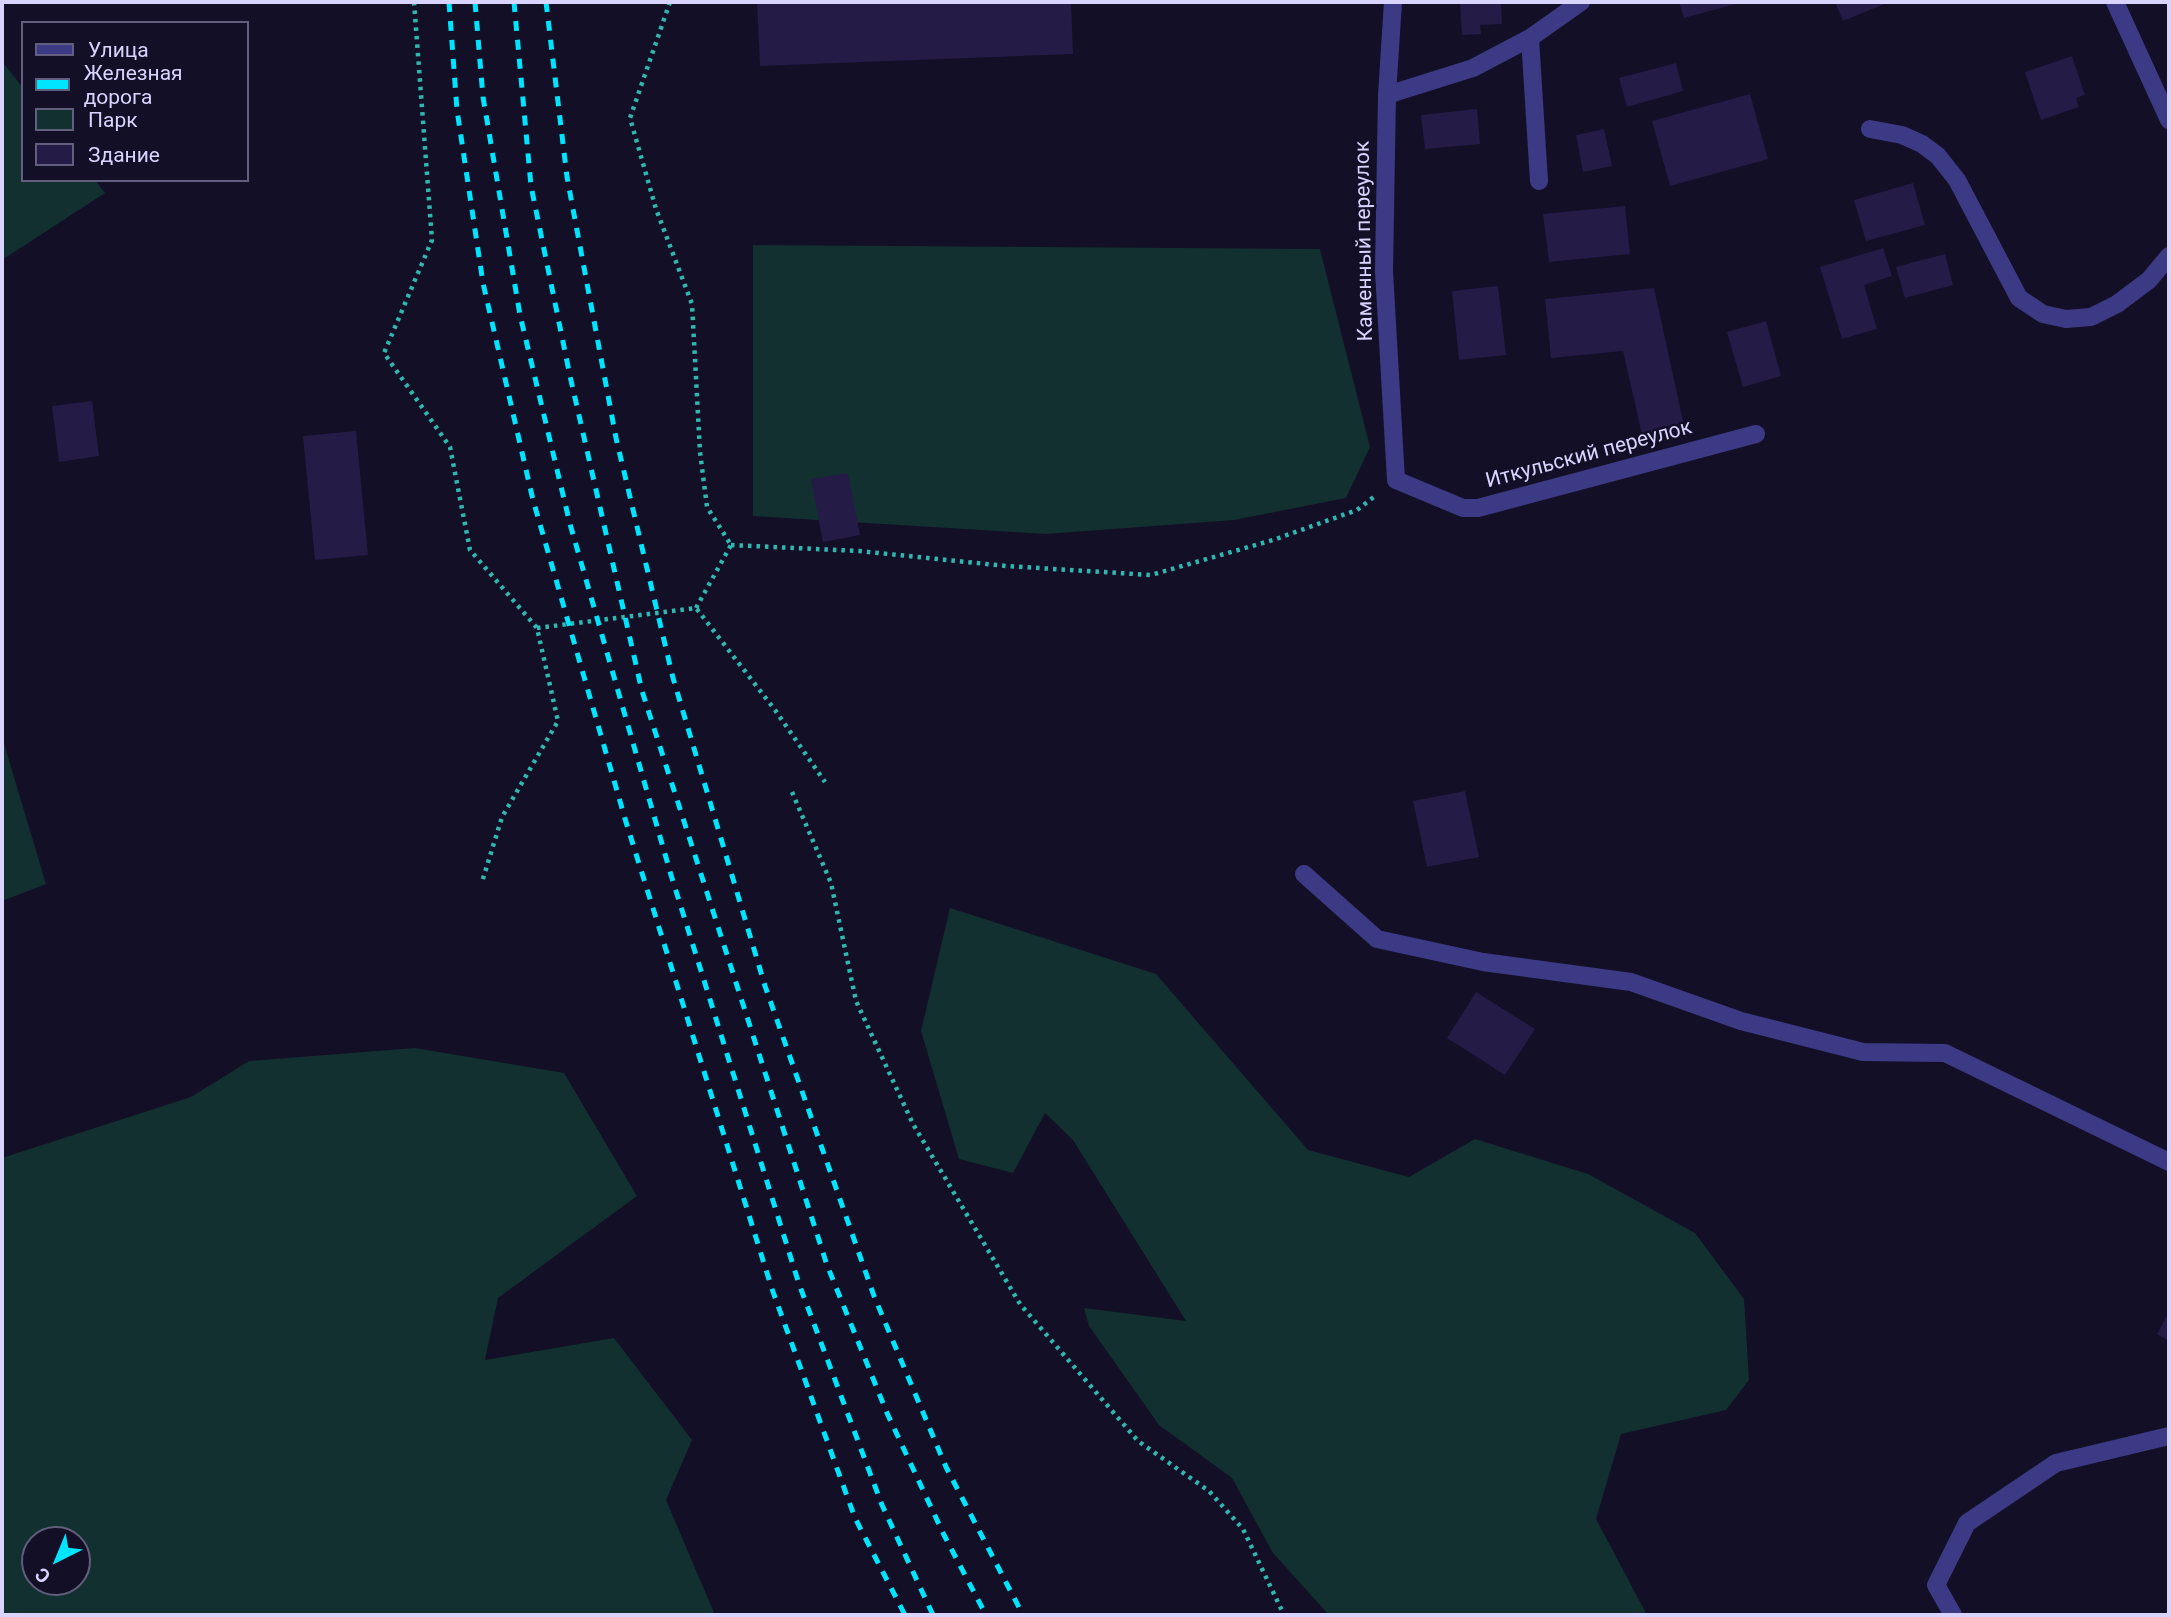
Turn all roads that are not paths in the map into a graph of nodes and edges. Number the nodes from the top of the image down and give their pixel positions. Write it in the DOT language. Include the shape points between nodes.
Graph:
graph roads {
  1 [pos="1393,2"];
  2 [pos="1581,2"];
  3 [pos="2115,2"];
  4 [pos="1530,38"];
  5 [pos="1387,95"];
  6 [pos="2169,120"];
  7 [pos="1870,129"];
  8 [pos="1539,181"];
  9 [pos="2169,256"];
  10 [pos="1756,434"];
  11 [pos="1396,480"];
  12 [pos="1304,874"];
  13 [pos="2169,1162"];
  14 [pos="2169,1436"];
  15 [pos="1953,1615"];
  1 -- 5 [label="street, Каменный переулок"];
  2 -- 4 [label="street"];
  3 -- 6 [label="street"];
  4 -- 5 [label="street" via="1473,68"];
  4 -- 8 [label="street"];
  5 -- 11 [label="street, Каменный переулок" via="1384,271"];
  7 -- 9 [label="street" via="1902,135 1938,156 1957,180 2019,298 2043,314 2066,319 2091,317 2149,280"];
  10 -- 11 [label="street, Иткульский переулок" via="1478,508 1464,508"];
  12 -- 13 [label="street" via="1377,939 1483,962 1631,982 1741,1021 1863,1052 1945,1053"];
  14 -- 15 [label="street" via="2056,1463 1967,1523 1936,1585"];
}
